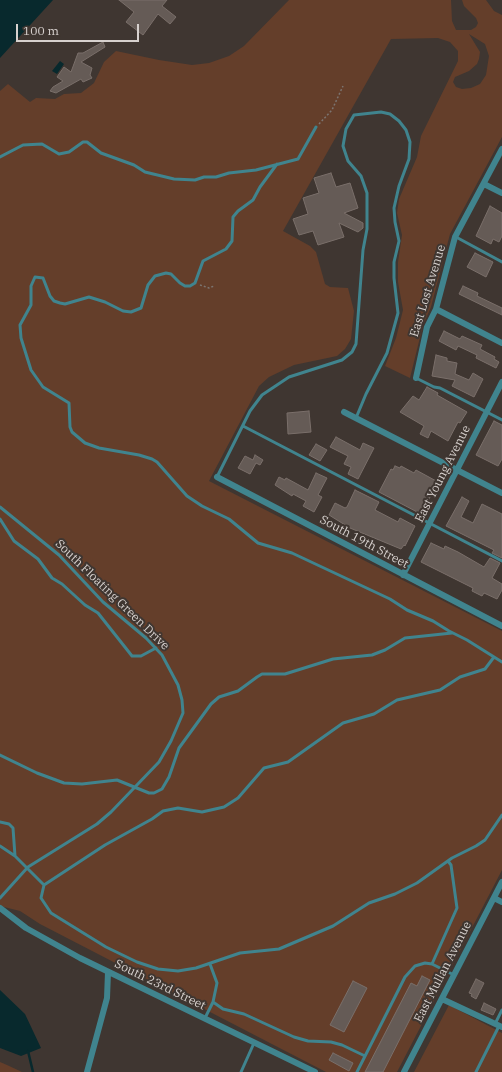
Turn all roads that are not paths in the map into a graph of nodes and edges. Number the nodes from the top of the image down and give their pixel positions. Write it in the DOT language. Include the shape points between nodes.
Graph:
graph roads {
  1 [pos="316,127"];
  2 [pos="502,149"];
  3 [pos="0,157"];
  4 [pos="277,164"];
  5 [pos="484,184"];
  6 [pos="502,193"];
  7 [pos="455,237"];
  8 [pos="502,262"];
  9 [pos="436,309"];
  10 [pos="502,343"];
  11 [pos="416,378"];
  12 [pos="502,382"];
  13 [pos="344,412"];
  14 [pos="486,412"];
  15 [pos="356,418"];
  16 [pos="502,420"];
  17 [pos="243,426"];
  18 [pos="457,470"];
  19 [pos="217,477"];
  20 [pos="502,493"];
  21 [pos="0,507"];
  22 [pos="0,519"];
  23 [pos="430,525"];
  24 [pos="502,562"];
  25 [pos="404,575"];
  26 [pos="502,626"];
  27 [pos="452,633"];
  28 [pos="156,648"];
  29 [pos="494,657"];
  30 [pos="502,662"];
  31 [pos="0,755"];
  32 [pos="135,786"];
  33 [pos="502,815"];
  34 [pos="0,822"];
  35 [pos="0,846"];
  36 [pos="15,856"];
  37 [pos="448,861"];
  38 [pos="26,869"];
  39 [pos="502,882"];
  40 [pos="44,885"];
  41 [pos="0,898"];
  42 [pos="494,898"];
  43 [pos="502,902"];
  44 [pos="0,908"];
  45 [pos="210,964"];
  46 [pos="432,964"];
  47 [pos="108,972"];
  48 [pos="454,975"];
  49 [pos="442,999"];
  50 [pos="213,1002"];
  51 [pos="502,1010"];
  52 [pos="204,1020"];
  53 [pos="499,1026"];
  54 [pos="254,1042"];
  55 [pos="365,1056"];
  56 [pos="311,1071"];
  57 [pos="87,1072"];
  58 [pos="241,1072"];
  59 [pos="357,1072"];
  60 [pos="404,1072"];
  61 [pos="476,1072"];
  1 -- 4 [label="lane" via="298,159"];
  2 -- 5 [label="street, East Lost Avenue"];
  3 -- 4 [label="lane" via="23,145 42,144 59,154 69,152 87,142 101,153 134,165 145,172 191,180 256,170"];
  4 -- 27 [label="lane" via="253,200 233,217 232,241 226,249 203,261 195,283 190,286 185,286 171,274 155,276 148,285 141,308 131,312 89,297 60,303 50,296 43,278 38,276 32,280 31,306 22,320 21,338 31,370 43,387 69,403 70,427 78,438 92,446 139,454 152,459 187,496 229,519 258,543 300,557 390,599"];
  5 -- 6 [label="street"];
  5 -- 7 [label="street, East Lost Avenue"];
  7 -- 8 [label="lane"];
  7 -- 9 [label="street, East Lost Avenue"];
  9 -- 10 [label="street"];
  9 -- 11 [label="street, East Lost Avenue" via="427,327"];
  11 -- 14 [label="lane"];
  12 -- 14 [label="street, East Young Avenue"];
  13 -- 15 [label="street"];
  14 -- 16 [label="lane"];
  14 -- 18 [label="street, East Young Avenue"];
  15 -- 17 [label="lane" via="387,353 398,313 394,262 399,241 394,208 409,159 410,142 406,130 399,121 390,114 381,112 354,115 346,129 344,146 348,161 361,176 367,193 367,229 356,344 352,352 342,360 289,377 270,388 255,403"];
  15 -- 18 [label="street"];
  17 -- 19 [label="lane"];
  17 -- 23 [label="lane"];
  18 -- 20 [label="street"];
  18 -- 23 [label="street, East Young Avenue"];
  19 -- 25 [label="street, South 19th Street"];
  21 -- 28 [label="lane, South Floating Green Drive" via="59,555 103,602"];
  22 -- 28 [label="lane" via="14,541 38,559 52,578 98,613 132,656 141,656"];
  23 -- 24 [label="lane"];
  23 -- 25 [label="street, East Young Avenue"];
  25 -- 26 [label="street, South 19th Street"];
  27 -- 29 [label="lane"];
  27 -- 32 [label="lane" via="405,638 372,655 333,659 285,674 257,676 238,691 219,697 211,704 179,748 162,789 149,793"];
  28 -- 32 [label="lane, South Floating Green Drive" via="178,685 183,713 159,762"];
  29 -- 30 [label="lane"];
  29 -- 40 [label="lane" via="485,669 460,677 440,690 397,700 374,714 343,724 288,762 264,768 238,798 224,807 202,812 178,808 163,810"];
  31 -- 32 [label="lane" via="37,774 64,783 82,784 117,780"];
  32 -- 38 [label="lane, South Floating Green Drive" via="98,824"];
  33 -- 37 [label="lane" via="485,840"];
  34 -- 36 [label="lane" via="7,823 13,828"];
  35 -- 36 [label="lane"];
  36 -- 38 [label="lane"];
  37 -- 45 [label="lane" via="403,890 369,903 333,926 285,948 240,953"];
  37 -- 46 [label="lane" via="451,865 457,908"];
  38 -- 40 [label="lane"];
  38 -- 41 [label="lane, South Floating Green Drive"];
  39 -- 42 [label="street, East Mullan Avenue"];
  40 -- 45 [label="lane" via="41,898 51,913 106,947 146,966 168,970 188,970"];
  42 -- 43 [label="street"];
  42 -- 48 [label="street, East Mullan Avenue"];
  44 -- 47 [label="street, South 23rd Street" via="26,928"];
  45 -- 50 [label="lane" via="217,982"];
  46 -- 48 [label="lane"];
  46 -- 55 [label="lane" via="414,966 405,977"];
  47 -- 52 [label="street, South 23rd Street"];
  47 -- 57 [label="street" via="107,998"];
  48 -- 49 [label="street, East Mullan Avenue"];
  49 -- 53 [label="street"];
  49 -- 60 [label="street, East Mullan Avenue"];
  50 -- 52 [label="lane"];
  50 -- 55 [label="lane" via="223,1009 244,1014 294,1037 336,1043"];
  51 -- 53 [label="lane"];
  52 -- 54 [label="street, South 23rd Street"];
  53 -- 61 [label="lane"];
  54 -- 56 [label="street, South 23rd Street"];
  54 -- 58 [label="lane"];
  55 -- 59 [label="lane"];
}
